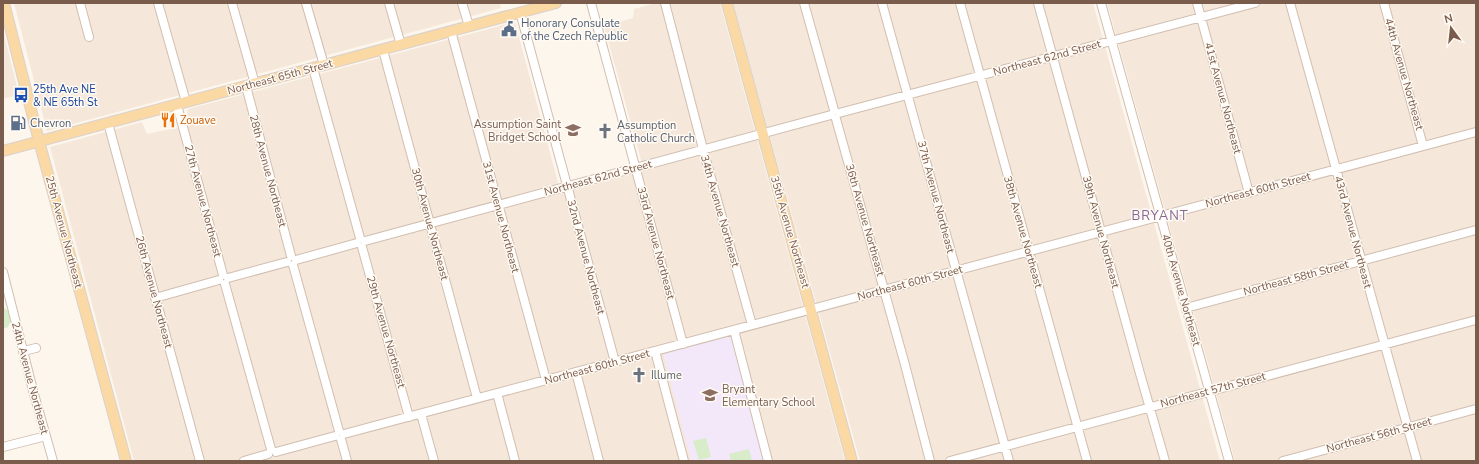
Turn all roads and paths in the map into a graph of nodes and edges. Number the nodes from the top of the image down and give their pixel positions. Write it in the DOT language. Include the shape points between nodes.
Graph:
graph roads {
  1 [pos="4,3"];
  2 [pos="80,3"];
  3 [pos="158,3"];
  4 [pos="232,3"];
  5 [pos="306,3"];
  6 [pos="389,3"];
  7 [pos="462,3"];
  8 [pos="556,3"];
  9 [pos="590,3"];
  10 [pos="665,3"];
  11 [pos="727,3"];
  12 [pos="804,3"];
  13 [pos="882,3"];
  14 [pos="960,3"];
  15 [pos="1038,3"];
  16 [pos="1101,3"];
  17 [pos="1197,3"];
  18 [pos="1255,3"];
  19 [pos="1290,3"];
  20 [pos="1384,3"];
  21 [pos="537,5"];
  22 [pos="520,12"];
  23 [pos="1201,18"];
  24 [pos="469,26"];
  25 [pos="452,31"];
  26 [pos="89,37"];
  27 [pos="1111,42"];
  28 [pos="401,45"];
  29 [pos="383,50"];
  30 [pos="1053,57"];
  31 [pos="324,65"];
  32 [pos="314,68"];
  33 [pos="980,76"];
  34 [pos="250,85"];
  35 [pos="908,95"];
  36 [pos="182,103"];
  37 [pos="835,114"];
  38 [pos="108,123"];
  39 [pos="1476,132"];
  40 [pos="762,133"];
  41 [pos="39,141"];
  42 [pos="1423,146"];
  43 [pos="703,149"];
  44 [pos="3,151"];
  45 [pos="636,167"];
  46 [pos="1336,169"];
  47 [pos="567,187"];
  48 [pos="1249,192"];
  49 [pos="498,206"];
  50 [pos="1160,217"];
  51 [pos="430,224"];
  52 [pos="1476,230"];
  53 [pos="1101,232"];
  54 [pos="361,242"];
  55 [pos="1029,252"];
  56 [pos="292,261"];
  57 [pos="1361,261"];
  58 [pos="957,271"];
  59 [pos="3,272"];
  60 [pos="224,279"];
  61 [pos="884,290"];
  62 [pos="155,298"];
  63 [pos="1186,308"];
  64 [pos="812,310"];
  65 [pos="1476,320"];
  66 [pos="752,325"];
  67 [pos="734,330"];
  68 [pos="683,344"];
  69 [pos="1385,344"];
  70 [pos="36,348"];
  71 [pos="23,351"];
  72 [pos="655,351"];
  73 [pos="615,362"];
  74 [pos="576,372"];
  75 [pos="546,380"];
  76 [pos="1210,392"];
  77 [pos="497,393"];
  78 [pos="477,398"];
  79 [pos="1150,408"];
  80 [pos="1476,409"];
  81 [pos="420,414"];
  82 [pos="409,417"];
  83 [pos="1078,428"];
  84 [pos="1407,428"];
  85 [pos="340,435"];
  86 [pos="46,436"];
  87 [pos="1004,446"];
  88 [pos="3,447"];
  89 [pos="272,455"];
  90 [pos="53,461"];
  91 [pos="126,461"];
  92 [pos="200,461"];
  93 [pos="244,461"];
  94 [pos="347,461"];
  95 [pos="434,461"];
  96 [pos="515,461"];
  97 [pos="599,461"];
  98 [pos="684,461"];
  99 [pos="768,461"];
  100 [pos="852,461"];
  101 [pos="930,461"];
  102 [pos="950,461"];
  103 [pos="1009,461"];
  104 [pos="1087,461"];
  105 [pos="1165,461"];
  106 [pos="1229,461"];
  107 [pos="1283,461"];
  108 [pos="1417,461"];
  1 -- 41 [label="main road, 25th Avenue Northeast"];
  2 -- 26 [label="street"];
  3 -- 36 [label="street, 27th Avenue Northeast"];
  4 -- 34 [label="street, 28th Avenue Northeast"];
  5 -- 31 [label="street"];
  6 -- 28 [label="street"];
  7 -- 24 [label="street"];
  8 -- 21 [label="main road, Northeast 65th Street"];
  9 -- 45 [label="street, 33rd Avenue Northeast"];
  10 -- 43 [label="street, 34th Avenue Northeast"];
  11 -- 40 [label="main road, 35th Avenue Northeast"];
  12 -- 37 [label="street, 36th Avenue Northeast"];
  13 -- 35 [label="street, 37th Avenue Northeast"];
  14 -- 33 [label="street, 38th Avenue Northeast"];
  15 -- 30 [label="street, 39th Avenue Northeast"];
  16 -- 27 [label="street, 40th Avenue Northeast"];
  17 -- 23 [label="street, 41st Avenue Northeast"];
  18 -- 23 [label="street, Northeast 62nd Street"];
  19 -- 46 [label="street, 43rd Avenue Northeast"];
  20 -- 42 [label="street, 44th Avenue Northeast"];
  21 -- 22 [label="main road, Northeast 65th Street"];
  22 -- 24 [label="main road, Northeast 65th Street"];
  22 -- 47 [label="street, 32nd Avenue Northeast"];
  23 -- 27 [label="street, Northeast 62nd Street"];
  23 -- 48 [label="street, 41st Avenue Northeast"];
  24 -- 25 [label="main road, Northeast 65th Street"];
  25 -- 28 [label="main road, Northeast 65th Street"];
  25 -- 49 [label="street, 31st Avenue Northeast"];
  27 -- 30 [label="street, Northeast 62nd Street"];
  27 -- 50 [label="street, 40th Avenue Northeast"];
  28 -- 29 [label="main road, Northeast 65th Street"];
  29 -- 31 [label="main road, Northeast 65th Street"];
  29 -- 51 [label="street, 30th Avenue Northeast"];
  30 -- 33 [label="street, Northeast 62nd Street"];
  30 -- 53 [label="street, 39th Avenue Northeast"];
  31 -- 32 [label="main road, Northeast 65th Street"];
  32 -- 34 [label="main road, Northeast 65th Street"];
  32 -- 54 [label="street, 29th Avenue Northeast"];
  33 -- 35 [label="street, Northeast 62nd Street"];
  33 -- 55 [label="street, 38th Avenue Northeast"];
  34 -- 36 [label="main road, Northeast 65th Street"];
  34 -- 56 [label="street, 28th Avenue Northeast"];
  35 -- 37 [label="street, Northeast 62nd Street"];
  35 -- 58 [label="street, 37th Avenue Northeast"];
  36 -- 38 [label="main road, Northeast 65th Street"];
  36 -- 60 [label="street, 27th Avenue Northeast"];
  37 -- 40 [label="street, Northeast 62nd Street"];
  37 -- 61 [label="street, 36th Avenue Northeast"];
  38 -- 41 [label="main road, Northeast 65th Street"];
  38 -- 62 [label="street, 26th Avenue Northeast"];
  39 -- 42 [label="street, Northeast 60th Street"];
  40 -- 43 [label="street, Northeast 62nd Street"];
  40 -- 64 [label="main road, 35th Avenue Northeast"];
  41 -- 44 [label="main road, Northeast 65th Street"];
  41 -- 91 [label="main road, 25th Avenue Northeast"];
  42 -- 46 [label="street, Northeast 60th Street"];
  43 -- 45 [label="street, Northeast 62nd Street"];
  43 -- 66 [label="street, 34th Avenue Northeast"];
  45 -- 47 [label="street, Northeast 62nd Street"];
  45 -- 68 [label="street, 33rd Avenue Northeast"];
  46 -- 48 [label="street, Northeast 60th Street"];
  46 -- 57 [label="street, 43rd Avenue Northeast"];
  47 -- 49 [label="street, Northeast 62nd Street"];
  47 -- 73 [label="street, 32nd Avenue Northeast"];
  48 -- 50 [label="street, Northeast 60th Street"];
  49 -- 51 [label="street, Northeast 62nd Street"];
  49 -- 75 [label="street, 31st Avenue Northeast"];
  50 -- 53 [label="street, Northeast 60th Street"];
  50 -- 63 [label="street, 40th Avenue Northeast"];
  51 -- 54 [label="street, Northeast 62nd Street"];
  51 -- 78 [label="street, 30th Avenue Northeast"];
  52 -- 57 [label="street, Northeast 58th Street"];
  53 -- 55 [label="street, Northeast 60th Street"];
  53 -- 79 [label="street, 39th Avenue Northeast"];
  54 -- 56 [label="street, Northeast 62nd Street"];
  54 -- 82 [label="street, 29th Avenue Northeast"];
  55 -- 58 [label="street, Northeast 60th Street"];
  55 -- 83 [label="street, 38th Avenue Northeast"];
  56 -- 60 [label="street, Northeast 62nd Street"];
  56 -- 85 [label="street, 28th Avenue Northeast"];
  57 -- 63 [label="street, Northeast 58th Street"];
  57 -- 69 [label="street, 43rd Avenue Northeast"];
  58 -- 61 [label="street, Northeast 60th Street"];
  58 -- 87 [label="street, 37th Avenue Northeast"];
  59 -- 71 [label="street, 24th Avenue Northeast"];
  60 -- 62 [label="street, Northeast 62nd Street"];
  60 -- 89 [label="street, 27th Avenue Northeast"];
  61 -- 64 [label="street, Northeast 60th Street"];
  61 -- 101 [label="street, 36th Avenue Northeast"];
  62 -- 92 [label="street, 26th Avenue Northeast"];
  63 -- 76 [label="street, 40th Avenue Northeast"];
  64 -- 66 [label="street, Northeast 60th Street"];
  64 -- 100 [label="main road, 35th Avenue Northeast"];
  65 -- 69 [label="street, Northeast 57th Street"];
  66 -- 67 [label="street, Northeast 60th Street"];
  67 -- 68 [label="street, Northeast 60th Street"];
  67 -- 99 [label="street"];
  68 -- 72 [label="street, Northeast 60th Street"];
  69 -- 76 [label="street, Northeast 57th Street"];
  69 -- 84 [label="street, 43rd Avenue Northeast"];
  70 -- 71 [label="street"];
  71 -- 86 [label="street, 24th Avenue Northeast"];
  72 -- 73 [label="street, Northeast 60th Street"];
  72 -- 98 [label="street"];
  73 -- 74 [label="street, Northeast 60th Street"];
  74 -- 75 [label="street, Northeast 60th Street"];
  74 -- 97 [label="street"];
  75 -- 77 [label="street, Northeast 60th Street"];
  76 -- 79 [label="street, Northeast 57th Street"];
  76 -- 106 [label="street, 40th Avenue Northeast"];
  77 -- 78 [label="street, Northeast 60th Street"];
  77 -- 96 [label="street"];
  78 -- 81 [label="street, Northeast 60th Street"];
  79 -- 83 [label="street, Northeast 57th Street"];
  79 -- 105 [label="street, 39th Avenue Northeast"];
  80 -- 84 [label="street, Northeast 56th Street"];
  81 -- 82 [label="street, Northeast 60th Street"];
  81 -- 95 [label="street"];
  82 -- 85 [label="street, Northeast 60th Street"];
  83 -- 87 [label="street, Northeast 57th Street"];
  83 -- 104 [label="street, 38th Avenue Northeast"];
  84 -- 107 [label="street, Northeast 56th Street"];
  84 -- 108 [label="street, 43rd Avenue Northeast"];
  85 -- 89 [label="street, Northeast 60th Street"];
  85 -- 94 [label="street, 28th Avenue Northeast"];
  86 -- 88 [label="street"];
  86 -- 90 [label="street, 24th Avenue Northeast"];
  87 -- 102 [label="street, Northeast 57th Street"];
  87 -- 103 [label="street, 37th Avenue Northeast"];
  89 -- 93 [label="street, Northeast 60th Street"];
}
